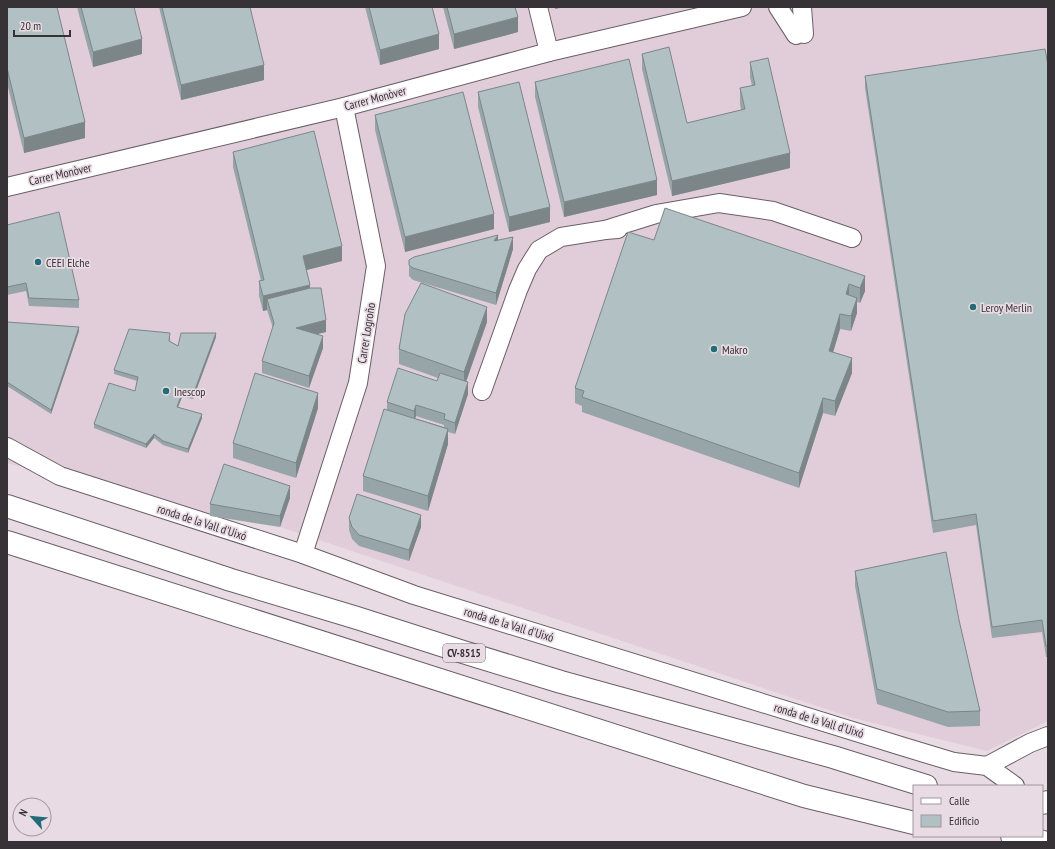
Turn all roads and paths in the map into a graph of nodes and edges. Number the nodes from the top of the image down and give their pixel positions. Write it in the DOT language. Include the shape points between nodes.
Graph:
graph roads {
  1 [pos="538,7"];
  2 [pos="742,7"];
  3 [pos="778,7"];
  4 [pos="802,7"];
  5 [pos="549,52"];
  6 [pos="344,107"];
  7 [pos="7,187"];
  8 [pos="634,229"];
  9 [pos="605,230"];
  10 [pos="852,238"];
  11 [pos="482,391"];
  12 [pos="7,447"];
  13 [pos="7,506"];
  14 [pos="7,542"];
  15 [pos="303,554"];
  16 [pos="1048,736"];
  17 [pos="987,766"];
  18 [pos="923,785"];
  19 [pos="1014,785"];
  20 [pos="913,823"];
  21 [pos="1021,837"];
  22 [pos="1043,842"];
  1 -- 5 [label="street"];
  2 -- 5 [label="street, Carrer Monòver"];
  3 -- 4 [label="street" via="800,34"];
  5 -- 6 [label="street, Carrer Monòver"];
  6 -- 7 [label="street, Carrer Monòver"];
  6 -- 15 [label="street, Carrer Logroño" via="376,266 358,382"];
  8 -- 9 [label="street"];
  9 -- 10 [label="street" via="656,214 719,203 773,211"];
  9 -- 11 [label="street" via="561,237 539,250 518,290"];
  12 -- 15 [label="street, ronda de la Vall d'Uixó" via="60,476"];
  13 -- 18 [label="main road, CV-8515" via="231,580 462,652 833,757"];
  14 -- 20 [label="main road" via="804,796"];
  15 -- 17 [label="street, ronda de la Vall d'Uixó" via="414,595 901,746 954,762"];
  16 -- 17 [label="street"];
  17 -- 19 [label="street, ronda de la Vall d'Uixó"];
  21 -- 22 [label="main road"];
}
